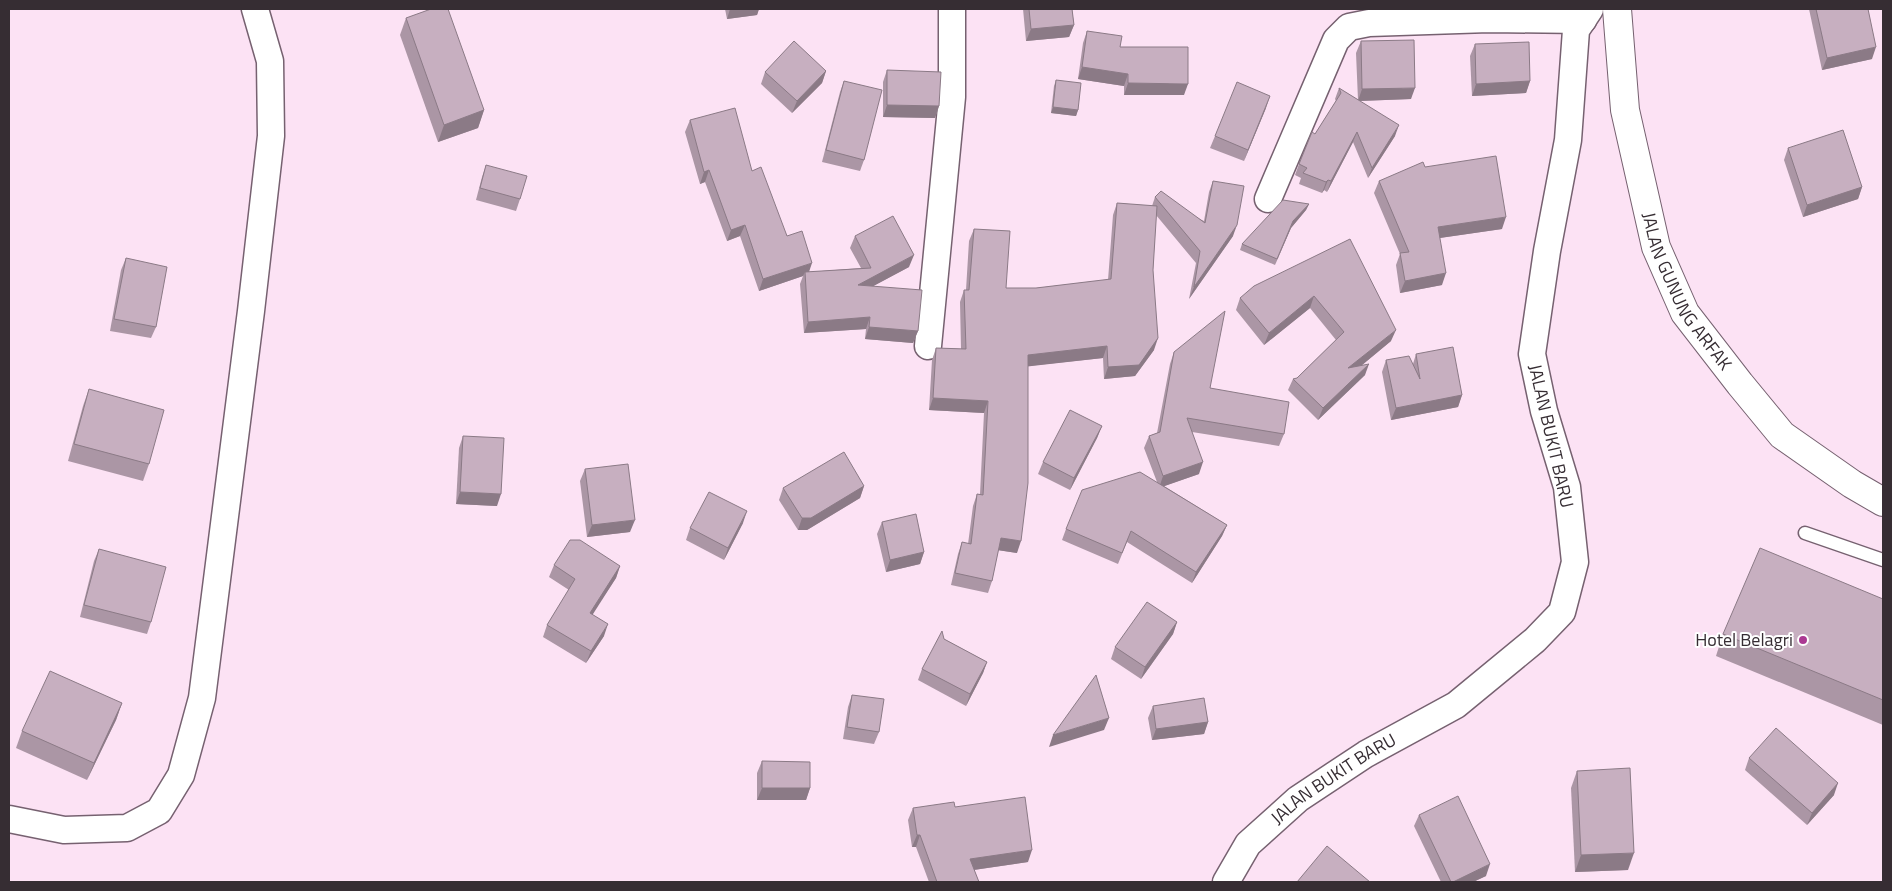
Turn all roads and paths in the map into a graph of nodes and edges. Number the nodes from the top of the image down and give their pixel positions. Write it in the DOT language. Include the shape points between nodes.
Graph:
graph roads {
  1 [pos="255,9"];
  2 [pos="952,9"];
  3 [pos="1617,9"];
  4 [pos="1586,14"];
  5 [pos="1268,199"];
  6 [pos="928,346"];
  7 [pos="1883,502"];
  8 [pos="1805,533"];
  9 [pos="1883,560"];
  10 [pos="9,819"];
  11 [pos="1226,882"];
  1 -- 10 [label="street" via="270,61 271,136 202,698 180,775 159,812 127,828 64,830"];
  2 -- 6 [label="street" via="952,97"];
  3 -- 7 [label="street, JALAN GUNUNG ARFAK" via="1625,110 1656,247 1685,313 1782,435"];
  4 -- 5 [label="street" via="1368,23 1350,27 1336,40"];
  4 -- 11 [label="street, JALAN BUKIT BARU" via="1576,30 1568,140 1546,251 1532,354 1544,412 1566,487 1574,553 1575,562 1562,612 1536,640 1456,706 1366,754 1298,799 1248,844"];
  8 -- 9 [label="lane"];
}
